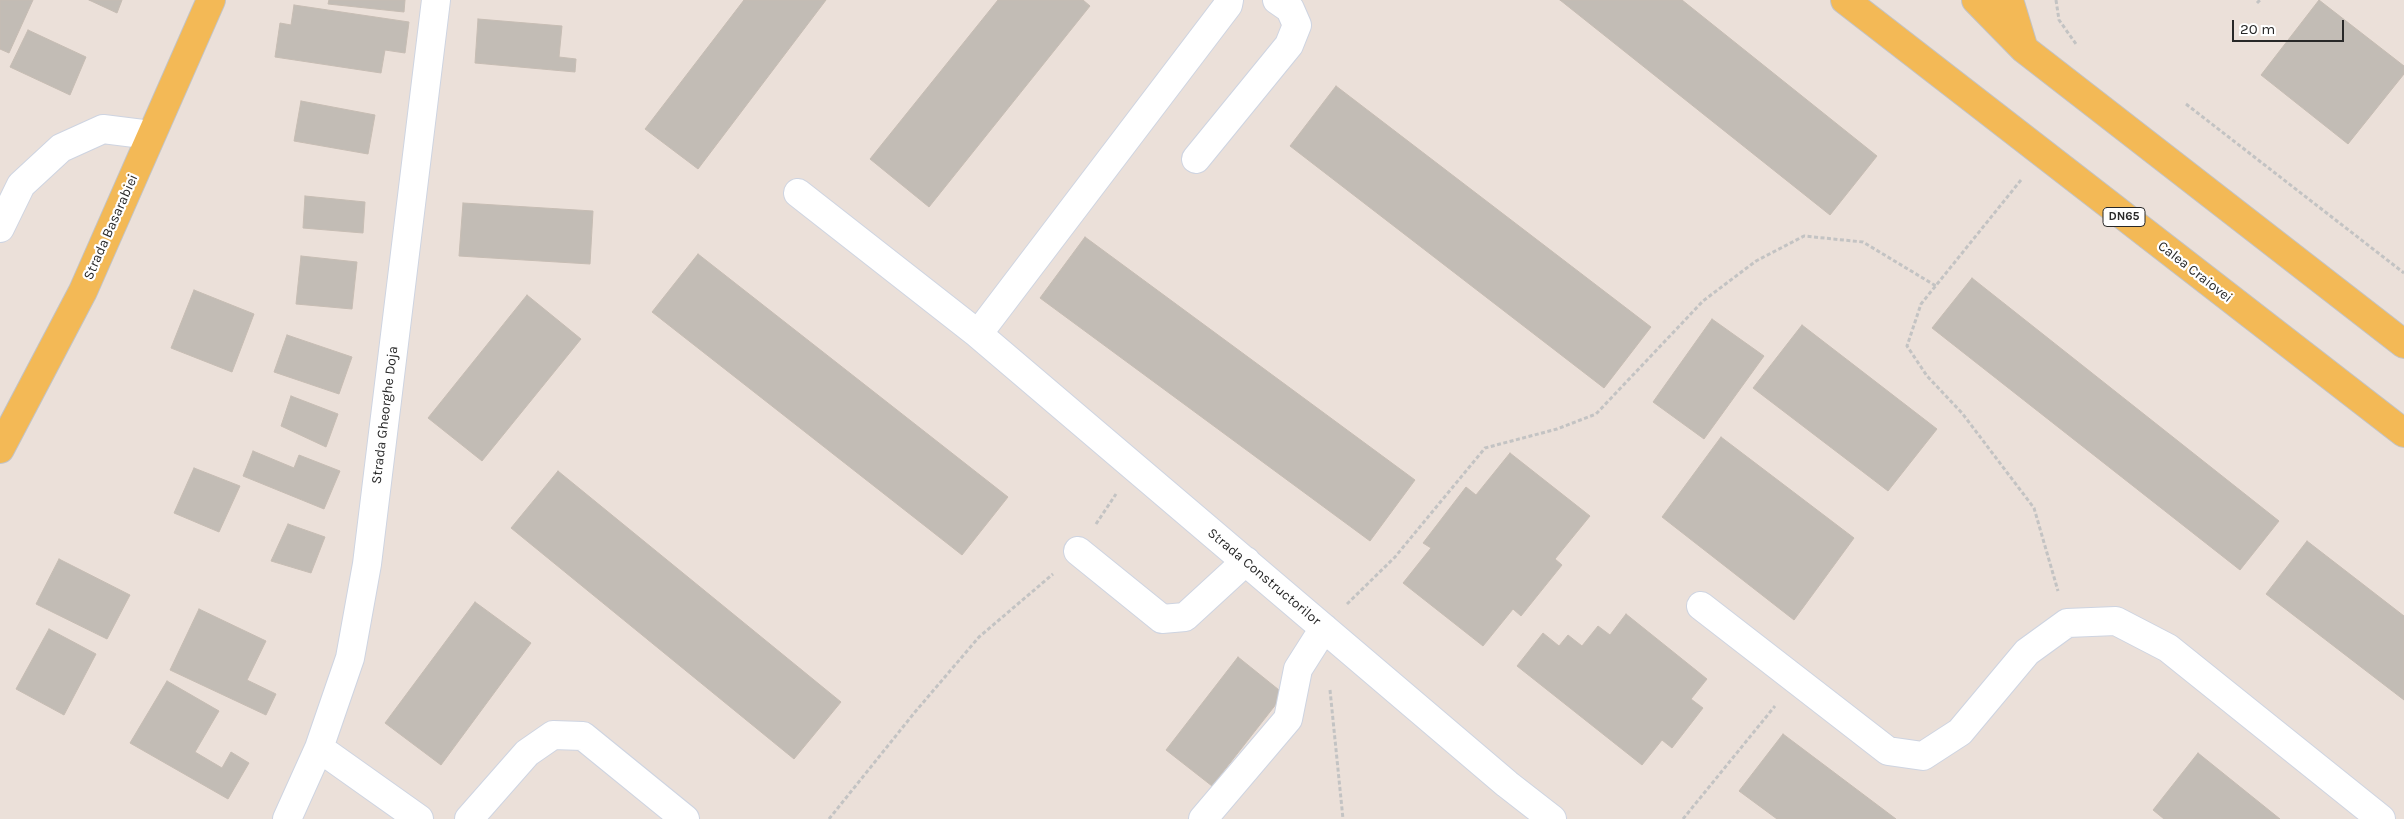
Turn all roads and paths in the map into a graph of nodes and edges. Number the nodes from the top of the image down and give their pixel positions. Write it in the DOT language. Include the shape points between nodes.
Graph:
graph roads {
  1 [pos="211,0"];
  2 [pos="436,0"];
  3 [pos="1229,0"];
  4 [pos="1277,0"];
  5 [pos="1844,0"];
  6 [pos="1976,0"];
  7 [pos="2009,0"];
  8 [pos="2024,50"];
  9 [pos="2186,104"];
  10 [pos="151,135"];
  11 [pos="1196,160"];
  12 [pos="2021,180"];
  13 [pos="798,193"];
  14 [pos="0,228"];
  15 [pos="2404,272"];
  16 [pos="1936,286"];
  17 [pos="978,334"];
  18 [pos="2404,344"];
  19 [pos="2404,433"];
  20 [pos="0,449"];
  21 [pos="1134,466"];
  22 [pos="1078,551"];
  23 [pos="1246,561"];
  24 [pos="1701,606"];
  25 [pos="2066,623"];
  26 [pos="1324,628"];
  27 [pos="1796,680"];
  28 [pos="1329,685"];
  29 [pos="320,748"];
  30 [pos="287,819"];
  31 [pos="419,819"];
  32 [pos="469,819"];
  33 [pos="685,819"];
  34 [pos="829,819"];
  35 [pos="1202,819"];
  36 [pos="1343,819"];
  37 [pos="1552,819"];
  38 [pos="1683,819"];
  39 [pos="2381,819"];
  1 -- 10 [label="main road, Strada Basarabiei"];
  2 -- 29 [label="street, Strada Gheorghe Doja" via="367,564 350,658"];
  3 -- 17 [label="street"];
  4 -- 11 [label="street" via="1290,9 1297,25 1289,45"];
  5 -- 19 [label="main road, Calea Craiovei / DN65"];
  6 -- 8 [label="main road"];
  7 -- 8 [label="main road"];
  8 -- 18 [label="main road"];
  9 -- 15 [label="path"];
  10 -- 14 [label="street" via="103,128 61,148 21,184"];
  10 -- 20 [label="main road, Strada Basarabiei" via="83,291"];
  12 -- 16 [label="path"];
  13 -- 17 [label="street, Strada Constructorilor"];
  16 -- 25 [label="path" via="1921,304 1906,346 2034,508"];
  16 -- 26 [label="path" via="1863,242 1804,236 1756,261 1703,301 1596,414 1558,429 1485,448 1395,557"];
  17 -- 21 [label="street, Strada Constructorilor"];
  21 -- 22 [label="path"];
  21 -- 23 [label="street, Strada Constructorilor"];
  22 -- 23 [label="street" via="1162,619 1185,617"];
  22 -- 34 [label="path" via="979,637"];
  23 -- 26 [label="street, Strada Constructorilor"];
  24 -- 27 [label="street"];
  25 -- 27 [label="street" via="2027,652 1960,732 1923,756 1888,751"];
  25 -- 39 [label="street" via="2116,621 2168,648"];
  26 -- 35 [label="street" via="1298,669 1288,719"];
  26 -- 37 [label="street, Strada Constructorilor"];
  27 -- 38 [label="path"];
  28 -- 36 [label="path"];
  29 -- 30 [label="street, Strada Gheorghe Doja"];
  29 -- 31 [label="street"];
  32 -- 33 [label="street" via="527,753 553,735 582,736"];
}
